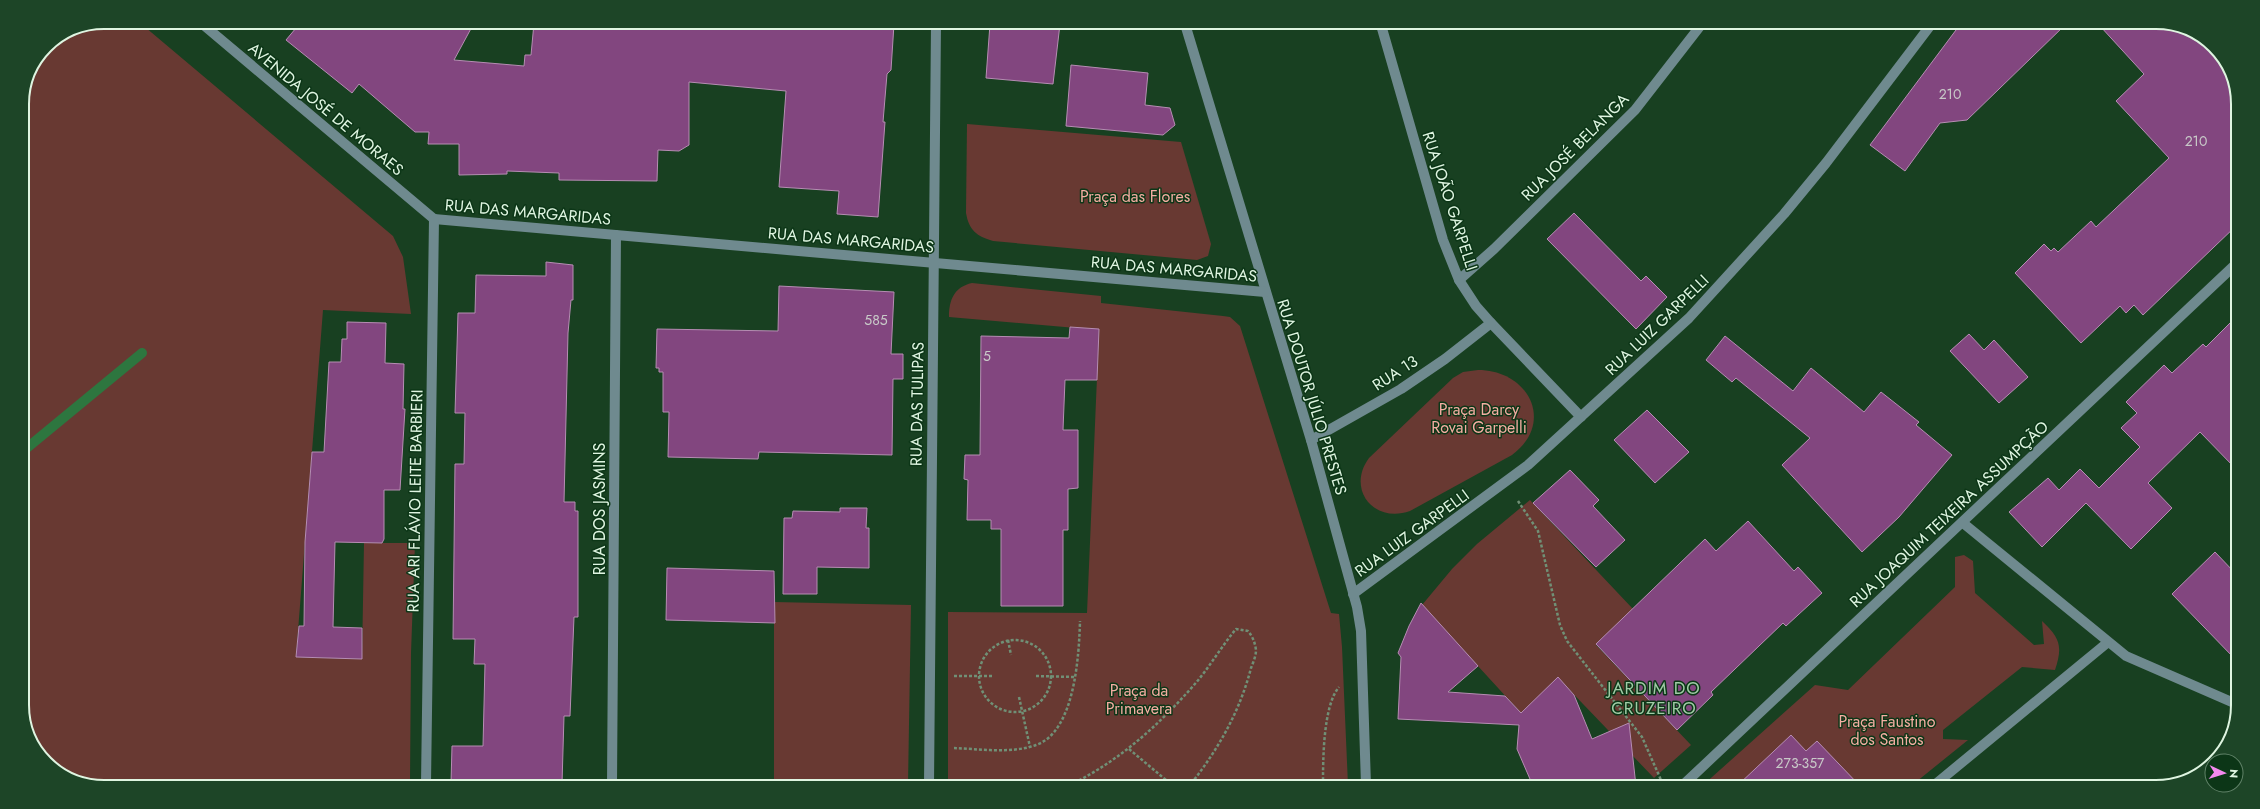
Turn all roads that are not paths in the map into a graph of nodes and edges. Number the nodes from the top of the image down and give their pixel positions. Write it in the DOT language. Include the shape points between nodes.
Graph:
graph roads {
  1 [pos="208,29"];
  2 [pos="936,29"];
  3 [pos="1187,29"];
  4 [pos="1382,29"];
  5 [pos="1697,29"];
  6 [pos="1928,29"];
  7 [pos="434,219"];
  8 [pos="616,235"];
  9 [pos="934,262"];
  10 [pos="2231,269"];
  11 [pos="1459,280"];
  12 [pos="1266,292"];
  13 [pos="1490,323"];
  14 [pos="1581,417"];
  15 [pos="1311,440"];
  16 [pos="1963,523"];
  17 [pos="1353,594"];
  18 [pos="2107,643"];
  19 [pos="2231,702"];
  20 [pos="426,780"];
  21 [pos="612,780"];
  22 [pos="929,780"];
  23 [pos="1366,780"];
  24 [pos="1688,780"];
  25 [pos="1939,780"];
  1 -- 7 [label="street, AVENIDA JOSÉ DE MORAES"];
  2 -- 9 [label="street, RUA DAS TULIPAS"];
  3 -- 12 [label="street, RUA DOUTOR JÚLIO PRESTES"];
  4 -- 11 [label="street, RUA JOÃO GARPELLI" via="1443,240"];
  5 -- 11 [label="street, RUA JOSÉ BELANGA" via="1635,110 1494,249"];
  6 -- 14 [label="street, RUA LUIZ GARPELLI" via="1826,163 1735,270 1657,349"];
  7 -- 8 [label="street, RUA DAS MARGARIDAS"];
  7 -- 20 [label="street, RUA ARI FLÁVIO LEITE BARBIERI"];
  8 -- 9 [label="street, RUA DAS MARGARIDAS"];
  8 -- 21 [label="street, RUA DOS JASMINS"];
  9 -- 12 [label="street, RUA DAS MARGARIDAS"];
  9 -- 22 [label="street, RUA DAS TULIPAS"];
  10 -- 16 [label="street, RUA JOAQUIM TEIXEIRA ASSUMPÇÃO"];
  11 -- 13 [label="street, RUA JOÃO GARPELLI"];
  12 -- 15 [label="street, RUA DOUTOR JÚLIO PRESTES"];
  13 -- 14 [label="street, RUA JOÃO GARPELLI"];
  13 -- 15 [label="street, RUA 13" via="1446,359 1401,389"];
  14 -- 17 [label="street, RUA LUIZ GARPELLI" via="1503,484"];
  15 -- 17 [label="street, RUA DOUTOR JÚLIO PRESTES"];
  16 -- 18 [label="street"];
  16 -- 24 [label="street, RUA JOAQUIM TEIXEIRA ASSUMPÇÃO"];
  17 -- 23 [label="street, RUA DOUTOR JÚLIO PRESTES" via="1361,631"];
  18 -- 19 [label="street" via="2126,656"];
  18 -- 25 [label="street"];
}
